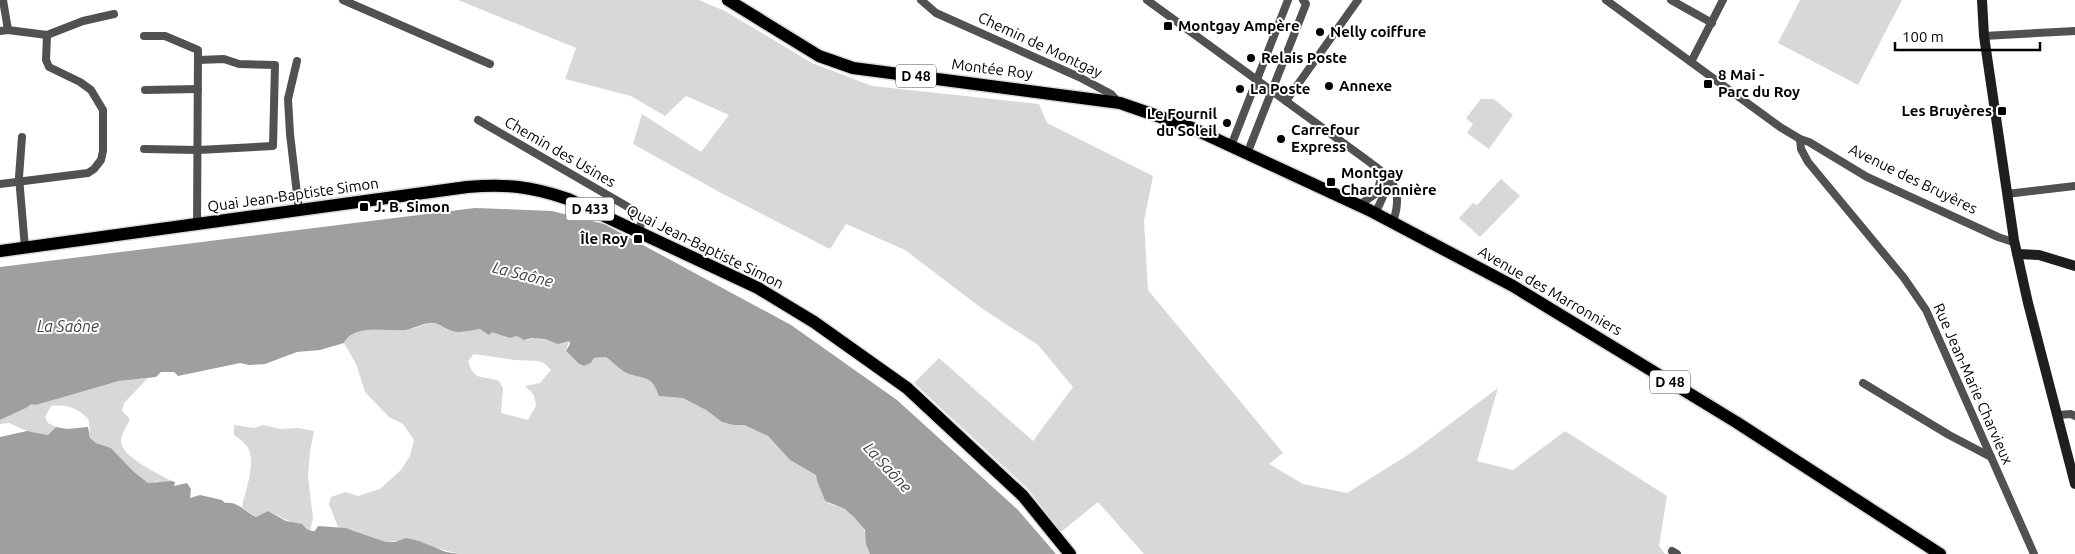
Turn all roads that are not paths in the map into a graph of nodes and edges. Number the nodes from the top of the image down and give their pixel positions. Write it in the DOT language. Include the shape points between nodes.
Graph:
graph roads {
  1 [pos="3,0"];
  2 [pos="343,0"];
  3 [pos="728,0"];
  4 [pos="921,0"];
  5 [pos="1147,0"];
  6 [pos="1288,0"];
  7 [pos="1303,0"];
  8 [pos="1358,0"];
  9 [pos="1606,0"];
  10 [pos="1671,0"];
  11 [pos="1724,0"];
  12 [pos="1982,0"];
  13 [pos="114,14"];
  14 [pos="1712,23"];
  15 [pos="4,31"];
  16 [pos="2075,31"];
  17 [pos="47,35"];
  18 [pos="144,36"];
  19 [pos="1984,36"];
  20 [pos="198,60"];
  21 [pos="296,61"];
  22 [pos="1691,62"];
  23 [pos="490,64"];
  24 [pos="1256,80"];
  25 [pos="198,89"];
  26 [pos="145,90"];
  27 [pos="1272,91"];
  28 [pos="1286,101"];
  29 [pos="1120,103"];
  30 [pos="478,120"];
  31 [pos="22,137"];
  32 [pos="1800,139"];
  33 [pos="1231,146"];
  34 [pos="144,149"];
  35 [pos="198,150"];
  36 [pos="1247,154"];
  37 [pos="1382,172"];
  38 [pos="19,181"];
  39 [pos="0,184"];
  40 [pos="2075,186"];
  41 [pos="2007,194"];
  42 [pos="1359,205"];
  43 [pos="299,210"];
  44 [pos="1375,214"];
  45 [pos="1393,222"];
  46 [pos="197,226"];
  47 [pos="639,231"];
  48 [pos="2014,240"];
  49 [pos="25,248"];
  50 [pos="0,251"];
  51 [pos="2017,254"];
  52 [pos="2075,266"];
  53 [pos="1863,383"];
  54 [pos="2058,416"];
  55 [pos="2075,416"];
  56 [pos="1991,457"];
  57 [pos="2075,484"];
  58 [pos="1070,554"];
  59 [pos="1940,554"];
  60 [pos="2034,554"];
  1 -- 15 [label="street"];
  2 -- 23 [label="street"];
  3 -- 29 [label="main road, Montée Roy / D 48" via="819,56 853,68"];
  4 -- 29 [label="street, Chemin de Montgay" via="936,12 1079,77 1111,94"];
  5 -- 24 [label="street"];
  6 -- 24 [label="street"];
  7 -- 27 [label="street" via="1306,4"];
  8 -- 28 [label="street"];
  9 -- 22 [label="street, Avenue des Bruyères"];
  10 -- 14 [label="street"];
  11 -- 14 [label="street"];
  12 -- 19 [label="main road"];
  13 -- 17 [label="street" via="83,21"];
  14 -- 22 [label="street"];
  15 -- 17 [label="street"];
  16 -- 19 [label="street"];
  17 -- 38 [label="street" via="46,60 49,67 91,90 103,110 103,151 101,160 88,173"];
  18 -- 20 [label="street" via="164,36 198,50"];
  19 -- 41 [label="main road"];
  20 -- 25 [label="street"];
  20 -- 35 [label="street" via="275,64 272,146"];
  21 -- 43 [label="street" via="288,99"];
  22 -- 32 [label="street, Avenue des Bruyères"];
  24 -- 27 [label="street"];
  24 -- 33 [label="street"];
  25 -- 26 [label="street"];
  25 -- 35 [label="street"];
  27 -- 28 [label="street"];
  27 -- 36 [label="street"];
  28 -- 37 [label="street"];
  29 -- 33 [label="main road, Avenue des Marronniers / D 48" via="1192,128"];
  30 -- 47 [label="street, Chemin des Usines" via="635,211 642,222"];
  31 -- 38 [label="street"];
  32 -- 48 [label="street, Avenue des Bruyères" via="1867,177 1998,237"];
  32 -- 56 [label="street, Rue Jean-Marie Charvieux" via="1808,162 1904,278 1926,310"];
  33 -- 36 [label="main road, Avenue des Marronniers / D 48"];
  34 -- 35 [label="street"];
  35 -- 46 [label="street"];
  36 -- 42 [label="main road, Avenue des Marronniers / D 48"];
  37 -- 42 [label="street" via="1377,193"];
  37 -- 44 [label="street" via="1386,191"];
  37 -- 45 [label="street" via="1393,181 1396,190 1398,202"];
  38 -- 39 [label="street"];
  38 -- 49 [label="street"];
  40 -- 41 [label="street"];
  41 -- 48 [label="main road"];
  42 -- 44 [label="main road, Avenue des Marronniers / D 48"];
  43 -- 46 [label="main road, Quai Jean-Baptiste Simon / D 433"];
  43 -- 47 [label="main road, Quai Jean-Baptiste Simon / D 433" via="467,187 517,185 568,199"];
  44 -- 45 [label="main road, Avenue des Marronniers / D 48"];
  45 -- 59 [label="main road, Avenue des Marronniers / D 48" via="1520,290 1736,422"];
  46 -- 49 [label="main road, Quai Jean-Baptiste Simon / D 433"];
  47 -- 58 [label="main road, Quai Jean-Baptiste Simon / D 433" via="758,288 814,322 908,388 1023,496"];
  48 -- 51 [label="main road"];
  49 -- 50 [label="main road, Quai Jean-Baptiste Simon / D 433"];
  51 -- 52 [label="main road" via="2039,255"];
  51 -- 54 [label="main road"];
  53 -- 56 [label="street"];
  54 -- 55 [label="street"];
  54 -- 57 [label="main road"];
  56 -- 60 [label="street, Rue Jean-Marie Charvieux"];
}
